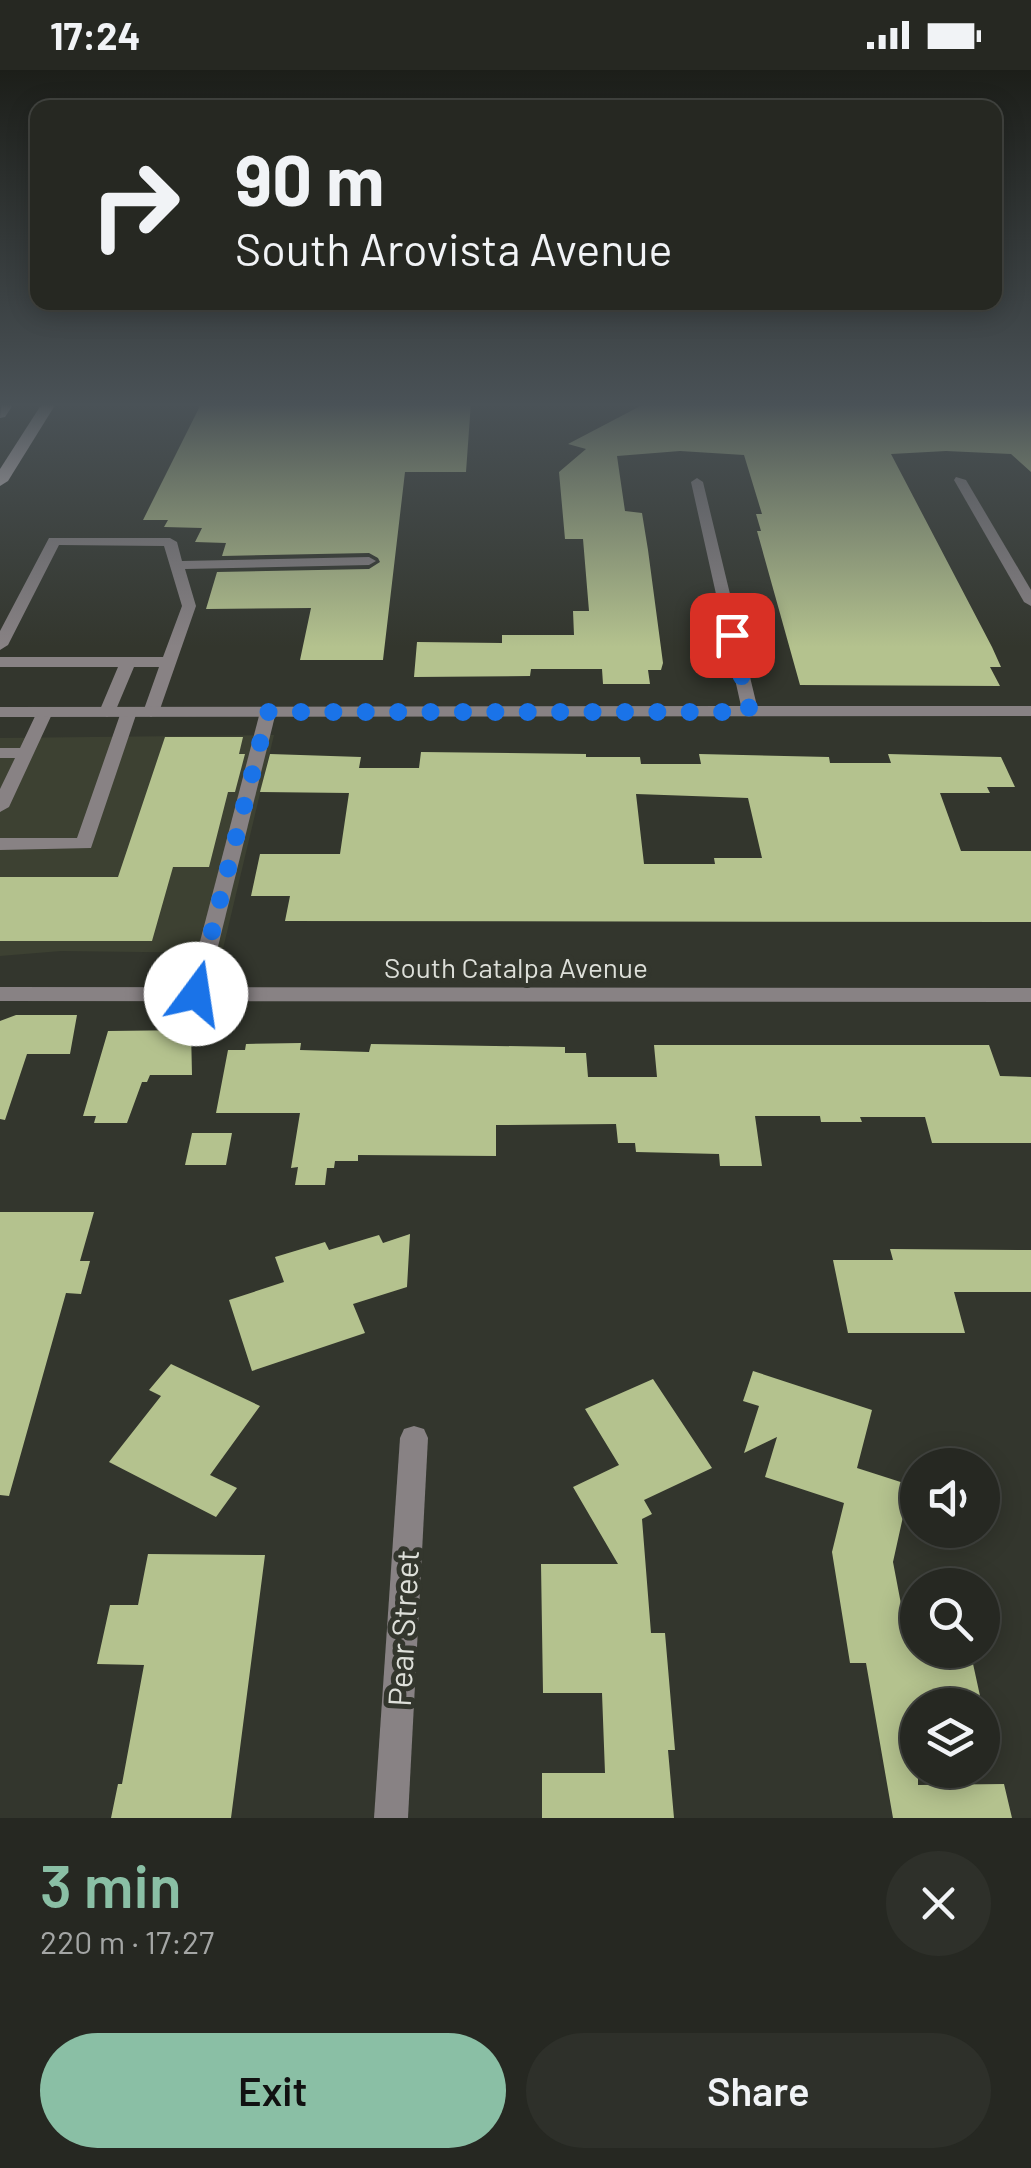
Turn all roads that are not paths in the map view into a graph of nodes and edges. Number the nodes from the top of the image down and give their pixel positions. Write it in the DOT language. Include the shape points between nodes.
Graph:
graph roads {
  1 [pos="697,484"];
  2 [pos="962,484"];
  3 [pos="369,561"];
  4 [pos="178,565"];
  5 [pos="1031,602"];
  6 [pos="0,645"];
  7 [pos="0,662"];
  8 [pos="128,662"];
  9 [pos="169,662"];
  10 [pos="1031,711"];
  11 [pos="0,712"];
  12 [pos="45,712"];
  13 [pos="107,712"];
  14 [pos="129,712"];
  15 [pos="150,712"];
  16 [pos="268,712"];
  17 [pos="750,712"];
  18 [pos="0,753"];
  19 [pos="26,753"];
  20 [pos="0,807"];
  21 [pos="0,844"];
  22 [pos="0,994"];
  23 [pos="196,994"];
  24 [pos="1031,995"];
  25 [pos="414,1438"];
  26 [pos="392,1818"];
  1 -- 17 [label="street"];
  2 -- 5 [label="street"];
  3 -- 4 [label="street"];
  4 -- 6 [label="street" via="170,542 54,541"];
  4 -- 9 [label="street" via="189,606"];
  7 -- 8 [label="street"];
  8 -- 9 [label="street"];
  8 -- 13 [label="street"];
  9 -- 15 [label="street"];
  10 -- 17 [label="street"];
  11 -- 12 [label="street"];
  12 -- 13 [label="street"];
  12 -- 19 [label="street"];
  13 -- 14 [label="street"];
  14 -- 15 [label="street"];
  14 -- 21 [label="street" via="84,844"];
  15 -- 16 [label="street"];
  16 -- 17 [label="street"];
  16 -- 23 [label="street"];
  18 -- 19 [label="street"];
  19 -- 20 [label="street"];
  22 -- 23 [label="street, South Catalpa Avenue"];
  23 -- 24 [label="street, South Catalpa Avenue"];
  25 -- 26 [label="street, Pear Street"];
}
